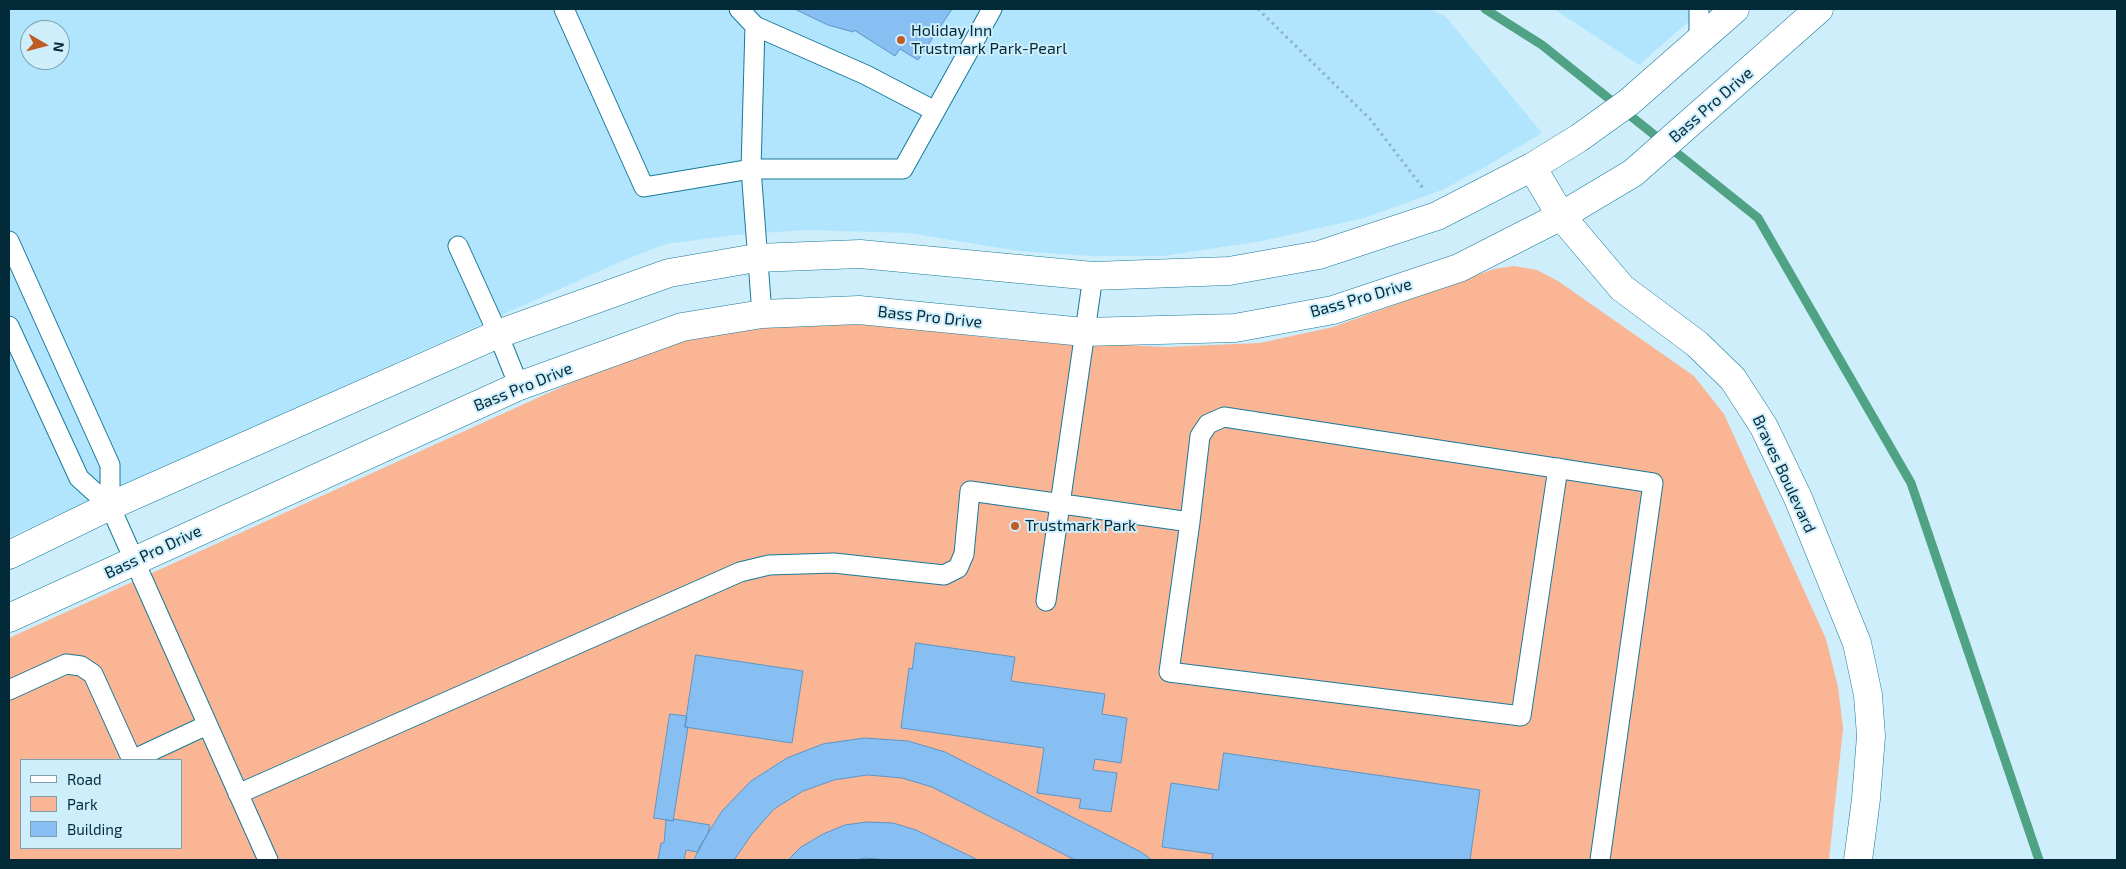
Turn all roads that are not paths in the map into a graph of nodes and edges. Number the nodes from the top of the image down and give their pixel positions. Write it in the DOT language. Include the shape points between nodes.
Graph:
graph roads {
  1 [pos="564,9"];
  2 [pos="739,9"];
  3 [pos="992,9"];
  4 [pos="1699,9"];
  5 [pos="1735,9"];
  6 [pos="1818,9"];
  7 [pos="755,26"];
  8 [pos="1700,41"];
  9 [pos="935,111"];
  10 [pos="1532,167"];
  11 [pos="751,169"];
  12 [pos="1561,216"];
  13 [pos="9,241"];
  14 [pos="458,246"];
  15 [pos="756,258"];
  16 [pos="1093,276"];
  17 [pos="762,314"];
  18 [pos="9,326"];
  19 [pos="1084,332"];
  20 [pos="498,334"];
  21 [pos="519,386"];
  22 [pos="1558,468"];
  23 [pos="1060,504"];
  24 [pos="110,506"];
  25 [pos="1190,522"];
  26 [pos="9,555"];
  27 [pos="133,560"];
  28 [pos="1046,601"];
  29 [pos="9,618"];
  30 [pos="9,690"];
  31 [pos="207,725"];
  32 [pos="132,759"];
  33 [pos="134,759"];
  34 [pos="238,794"];
  35 [pos="268,860"];
  36 [pos="1600,860"];
  37 [pos="1858,860"];
  1 -- 11 [label="lane" via="644,186"];
  2 -- 7 [label="lane"];
  3 -- 9 [label="lane"];
  4 -- 8 [label="lane"];
  5 -- 8 [label="street"];
  6 -- 12 [label="street, Bass Pro Drive" via="1633,173"];
  7 -- 9 [label="lane" via="866,75"];
  7 -- 11 [label="lane"];
  8 -- 10 [label="street" via="1629,102"];
  9 -- 11 [label="lane" via="903,169"];
  10 -- 12 [label="street, Braves Boulevard"];
  10 -- 16 [label="street" via="1442,213 1319,255 1229,271"];
  11 -- 15 [label="lane"];
  12 -- 19 [label="street, Bass Pro Drive" via="1459,268 1333,310 1235,328"];
  12 -- 37 [label="street, Braves Boulevard" via="1622,288 1697,344 1733,379 1764,427 1794,490 1857,643 1868,695 1871,736"];
  13 -- 24 [label="lane" via="110,466"];
  14 -- 20 [label="lane"];
  15 -- 16 [label="street" via="860,254"];
  15 -- 17 [label="lane"];
  15 -- 20 [label="street" via="669,273"];
  16 -- 19 [label="lane"];
  17 -- 19 [label="street, Bass Pro Drive" via="859,310"];
  17 -- 21 [label="street, Bass Pro Drive" via="682,327"];
  18 -- 24 [label="lane" via="79,478"];
  19 -- 23 [label="lane"];
  20 -- 21 [label="lane"];
  20 -- 24 [label="street"];
  21 -- 27 [label="street, Bass Pro Drive"];
  22 -- 25 [label="lane" via="1224,417 1208,424 1200,436"];
  22 -- 25 [label="lane" via="1521,716 1169,672"];
  22 -- 36 [label="lane" via="1653,483"];
  23 -- 25 [label="lane"];
  23 -- 28 [label="lane"];
  23 -- 34 [label="lane" via="970,491 964,554 958,568 944,575 826,563 769,565 740,572"];
  24 -- 26 [label="street"];
  24 -- 27 [label="lane"];
  27 -- 29 [label="street, Bass Pro Drive"];
  27 -- 31 [label="lane"];
  30 -- 32 [label="lane" via="66,664 81,666 93,674"];
  31 -- 33 [label="lane"];
  31 -- 34 [label="lane"];
  34 -- 35 [label="lane"];
}
